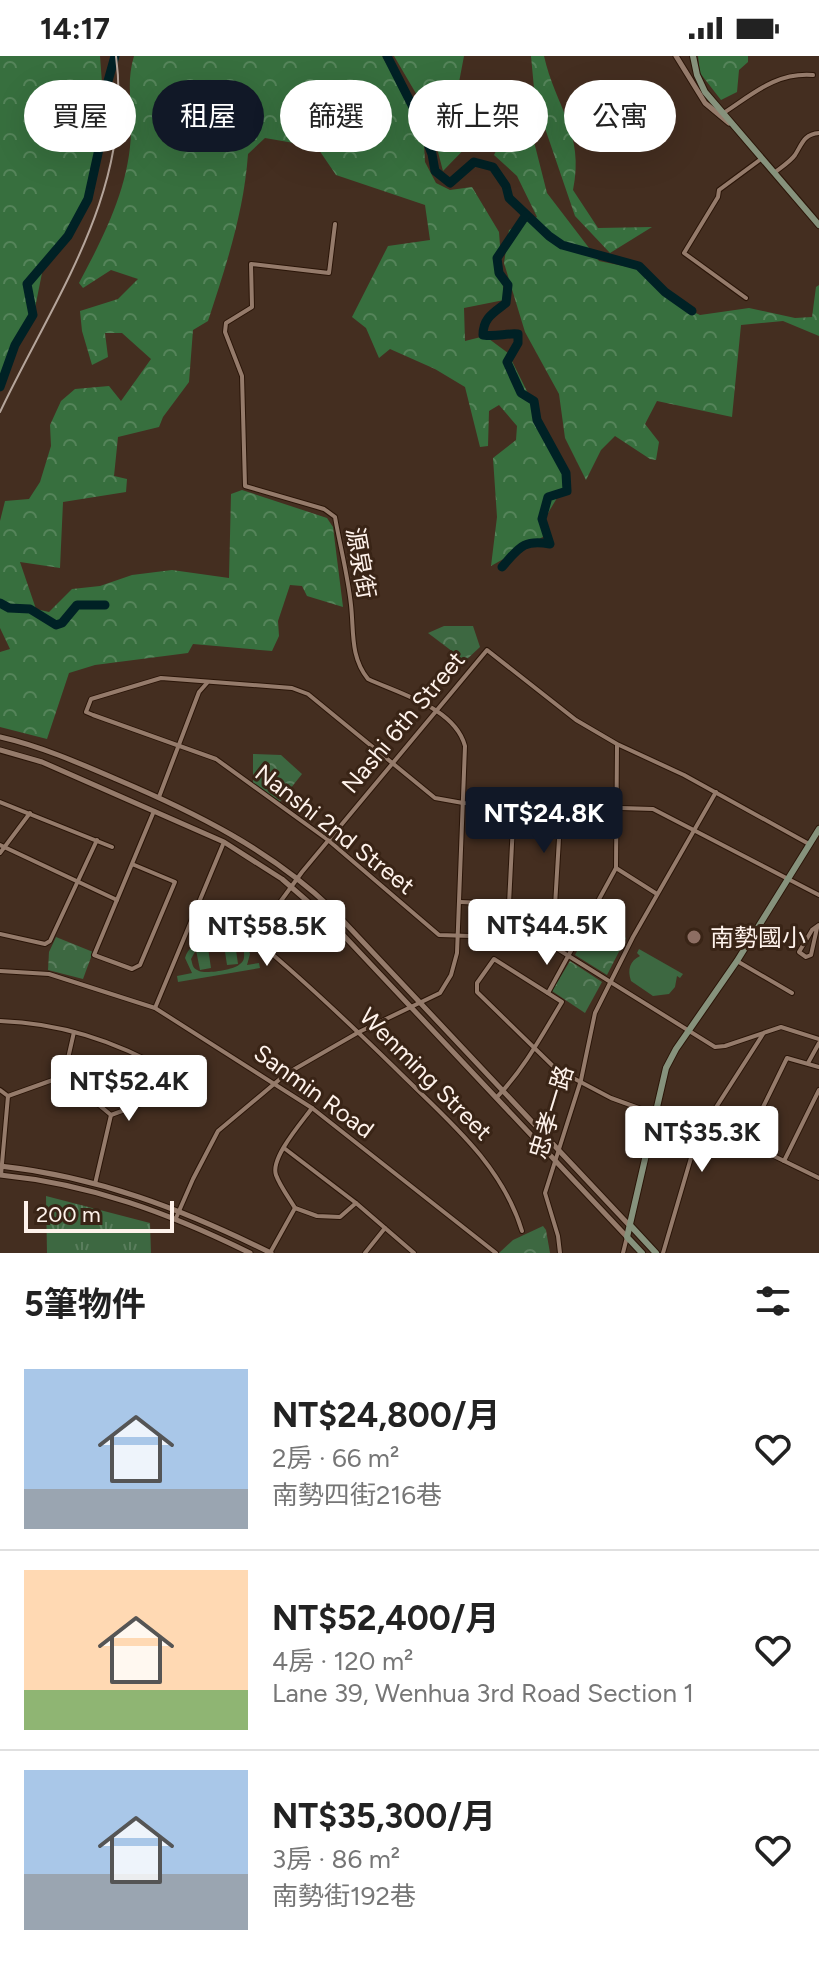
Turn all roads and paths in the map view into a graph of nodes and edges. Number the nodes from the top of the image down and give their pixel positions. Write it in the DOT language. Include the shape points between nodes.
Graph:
graph roads {
  1 [pos="676,56"];
  2 [pos="693,56"];
  3 [pos="813,75"];
  4 [pos="722,114"];
  5 [pos="819,133"];
  6 [pos="761,159"];
  7 [pos="774,173"];
  8 [pos="335,224"];
  9 [pos="819,225"];
  10 [pos="746,298"];
  11 [pos="207,683"];
  12 [pos="435,711"];
  13 [pos="0,737"];
  14 [pos="617,744"];
  15 [pos="180,745"];
  16 [pos="0,750"];
  17 [pos="393,764"];
  18 [pos="716,792"];
  19 [pos="159,797"];
  20 [pos="0,802"];
  21 [pos="463,803"];
  22 [pos="514,804"];
  23 [pos="561,805"];
  24 [pos="616,808"];
  25 [pos="154,811"];
  26 [pos="31,812"];
  27 [pos="819,829"];
  28 [pos="695,831"];
  29 [pos="97,840"];
  30 [pos="328,840"];
  31 [pos="224,842"];
  32 [pos="809,844"];
  33 [pos="2,846"];
  34 [pos="112,847"];
  35 [pos="0,853"];
  36 [pos="132,864"];
  37 [pos="616,868"];
  38 [pos="297,878"];
  39 [pos="789,879"];
  40 [pos="78,881"];
  41 [pos="291,886"];
  42 [pos="657,894"];
  43 [pos="819,895"];
  44 [pos="117,900"];
  45 [pos="460,902"];
  46 [pos="509,904"];
  47 [pos="818,926"];
  48 [pos="0,934"];
  49 [pos="459,937"];
  50 [pos="570,956"];
  51 [pos="737,961"];
  52 [pos="0,971"];
  53 [pos="610,982"];
  54 [pos="548,993"];
  55 [pos="792,993"];
  56 [pos="422,1004"];
  57 [pos="155,1008"];
  58 [pos="412,1008"];
  59 [pos="0,1021"];
  60 [pos="689,1029"];
  61 [pos="74,1032"];
  62 [pos="359,1032"];
  63 [pos="765,1032"];
  64 [pos="819,1041"];
  65 [pos="534,1049"];
  66 [pos="808,1063"];
  67 [pos="819,1067"];
  68 [pos="64,1076"];
  69 [pos="581,1080"];
  70 [pos="275,1082"];
  71 [pos="0,1090"];
  72 [pos="504,1090"];
  73 [pos="819,1090"];
  74 [pos="8,1096"];
  75 [pos="497,1097"];
  76 [pos="312,1108"];
  77 [pos="655,1114"];
  78 [pos="111,1115"];
  79 [pos="651,1128"];
  80 [pos="746,1142"];
  81 [pos="284,1148"];
  82 [pos="560,1149"];
  83 [pos="556,1160"];
  84 [pos="784,1161"];
  85 [pos="1,1166"];
  86 [pos="0,1175"];
  87 [pos="819,1178"];
  88 [pos="96,1182"];
  89 [pos="93,1190"];
  90 [pos="356,1203"];
  91 [pos="295,1208"];
  92 [pos="179,1211"];
  93 [pos="176,1218"];
  94 [pos="630,1225"];
  95 [pos="385,1228"];
  96 [pos="522,1231"];
  97 [pos="627,1237"];
  98 [pos="250,1253"];
  99 [pos="270,1253"];
  100 [pos="365,1253"];
  101 [pos="415,1253"];
  102 [pos="496,1253"];
  103 [pos="560,1253"];
  104 [pos="623,1253"];
  105 [pos="642,1253"];
  106 [pos="656,1253"];
  107 [pos="663,1253"];
  1 -- 4 [label="street" via="705,103"];
  2 -- 4 [label="main road" via="705,92"];
  3 -- 4 [label="street" via="796,74 763,85"];
  4 -- 6 [label="main road"];
  5 -- 7 [label="street" via="804,139"];
  6 -- 7 [label="main road"];
  6 -- 10 [label="street" via="719,190 684,253"];
  7 -- 9 [label="main road"];
  8 -- 12 [label="street, 源泉街" via="329,273 251,264 252,307 226,323 242,376 245,486 335,517 360,670 368,679"];
  11 -- 15 [label="street"];
  11 -- 15 [label="street, Nanshi 2nd Street" via="161,678 91,699 86,712"];
  11 -- 17 [label="street" via="292,688 308,694"];
  12 -- 14 [label="street, Nashi 6th Street" via="487,650 576,720"];
  12 -- 17 [label="street, Nashi 6th Street"];
  12 -- 21 [label="street, 源泉街" via="462,735"];
  13 -- 19 [label="street"];
  14 -- 18 [label="street, Nashi 6th Street"];
  14 -- 24 [label="street"];
  15 -- 19 [label="street"];
  15 -- 30 [label="street, Nanshi 2nd Street" via="216,759"];
  16 -- 25 [label="street" via="42,762"];
  17 -- 21 [label="street" via="435,798"];
  17 -- 30 [label="street, Nashi 6th Street"];
  18 -- 28 [label="street, 忠孝一路"];
  18 -- 32 [label="street, Nashi 6th Street"];
  19 -- 25 [label="street"];
  19 -- 38 [label="street" via="229,833"];
  20 -- 26 [label="street"];
  21 -- 22 [label="street"];
  21 -- 45 [label="street, 源泉街"];
  22 -- 23 [label="street"];
  22 -- 46 [label="street"];
  23 -- 24 [label="street"];
  23 -- 46 [label="street" via="555,906"];
  24 -- 28 [label="street" via="653,809"];
  24 -- 37 [label="street"];
  25 -- 31 [label="street"];
  25 -- 36 [label="street"];
  26 -- 29 [label="street"];
  26 -- 33 [label="street"];
  27 -- 32 [label="main road"];
  28 -- 39 [label="street"];
  28 -- 42 [label="street, 忠孝一路"];
  29 -- 34 [label="street"];
  29 -- 40 [label="street"];
  30 -- 38 [label="street, Nashi 6th Street"];
  30 -- 49 [label="street, Nanshi 2nd Street" via="439,935"];
  31 -- 41 [label="street"];
  31 -- 57 [label="street"];
  32 -- 39 [label="main road"];
  33 -- 35 [label="street"];
  33 -- 40 [label="street"];
  36 -- 44 [label="street"];
  36 -- 44 [label="street" via="175,882 136,968 94,955"];
  37 -- 42 [label="street"];
  37 -- 50 [label="street"];
  38 -- 41 [label="street, Nashi 6th Street"];
  38 -- 56 [label="street"];
  39 -- 43 [label="street"];
  39 -- 51 [label="main road"];
  40 -- 44 [label="street"];
  40 -- 48 [label="street" via="48,943"];
  41 -- 58 [label="street"];
  41 -- 62 [label="street, Wenming Street" via="257,940"];
  42 -- 53 [label="street, 忠孝一路"];
  45 -- 46 [label="street"];
  45 -- 49 [label="street, 源泉街"];
  47 -- 47 [label="street" via="814,949 806,957 799,952"];
  49 -- 50 [label="street, Nanshi 2nd Street" via="537,938"];
  49 -- 56 [label="street, 源泉街" via="446,984"];
  50 -- 53 [label="street, Nanshi 2nd Street"];
  50 -- 54 [label="street"];
  51 -- 55 [label="street"];
  51 -- 60 [label="main road"];
  52 -- 57 [label="street, Sanmin Road" via="49,974"];
  53 -- 60 [label="street, Nanshi 2nd Street"];
  53 -- 69 [label="street, 忠孝一路" via="595,1013"];
  54 -- 65 [label="street" via="562,1002"];
  54 -- 65 [label="street" via="498,960 490,962 477,983 477,992"];
  56 -- 58 [label="street"];
  56 -- 72 [label="street"];
  57 -- 70 [label="street, Sanmin Road"];
  58 -- 62 [label="street"];
  58 -- 75 [label="street"];
  59 -- 61 [label="street"];
  60 -- 63 [label="street, Nanshi 2nd Street" via="715,1047"];
  60 -- 77 [label="main road" via="666,1068"];
  61 -- 68 [label="street"];
  61 -- 78 [label="street" via="136,1052 169,1072 160,1097"];
  62 -- 70 [label="street"];
  62 -- 96 [label="street, Wenming Street" via="485,1159 514,1204"];
  63 -- 64 [label="street, Nanshi 2nd Street" via="785,1027"];
  63 -- 80 [label="street" via="706,1123"];
  64 -- 66 [label="street"];
  65 -- 69 [label="street" via="556,1069"];
  65 -- 72 [label="street"];
  66 -- 67 [label="street"];
  66 -- 80 [label="street" via="791,1058 785,1062"];
  68 -- 74 [label="street"];
  68 -- 78 [label="street"];
  69 -- 77 [label="street"];
  69 -- 82 [label="street, 忠孝一路"];
  70 -- 76 [label="street, Sanmin Road"];
  70 -- 92 [label="street" via="213,1138"];
  71 -- 74 [label="street"];
  72 -- 75 [label="street"];
  72 -- 82 [label="street"];
  73 -- 84 [label="street"];
  74 -- 85 [label="street"];
  75 -- 83 [label="street"];
  76 -- 81 [label="street"];
  76 -- 102 [label="street, Sanmin Road"];
  77 -- 79 [label="main road"];
  78 -- 88 [label="street"];
  79 -- 94 [label="main road"];
  79 -- 107 [label="street" via="693,1151"];
  80 -- 84 [label="street"];
  81 -- 90 [label="street"];
  81 -- 91 [label="street" via="275,1174"];
  82 -- 83 [label="street, 忠孝一路"];
  82 -- 94 [label="street"];
  83 -- 97 [label="street"];
  83 -- 103 [label="street, 忠孝一路" via="545,1193"];
  84 -- 87 [label="street"];
  85 -- 86 [label="street"];
  85 -- 88 [label="street"];
  86 -- 89 [label="street"];
  88 -- 89 [label="street"];
  88 -- 92 [label="street"];
  89 -- 93 [label="street"];
  90 -- 91 [label="street" via="340,1217"];
  90 -- 95 [label="street"];
  91 -- 99 [label="street"];
  92 -- 93 [label="street"];
  92 -- 99 [label="street"];
  93 -- 98 [label="street"];
  94 -- 97 [label="main road"];
  94 -- 106 [label="main road"];
  95 -- 100 [label="street"];
  95 -- 101 [label="street"];
  97 -- 104 [label="street"];
  97 -- 105 [label="main road"];
}
